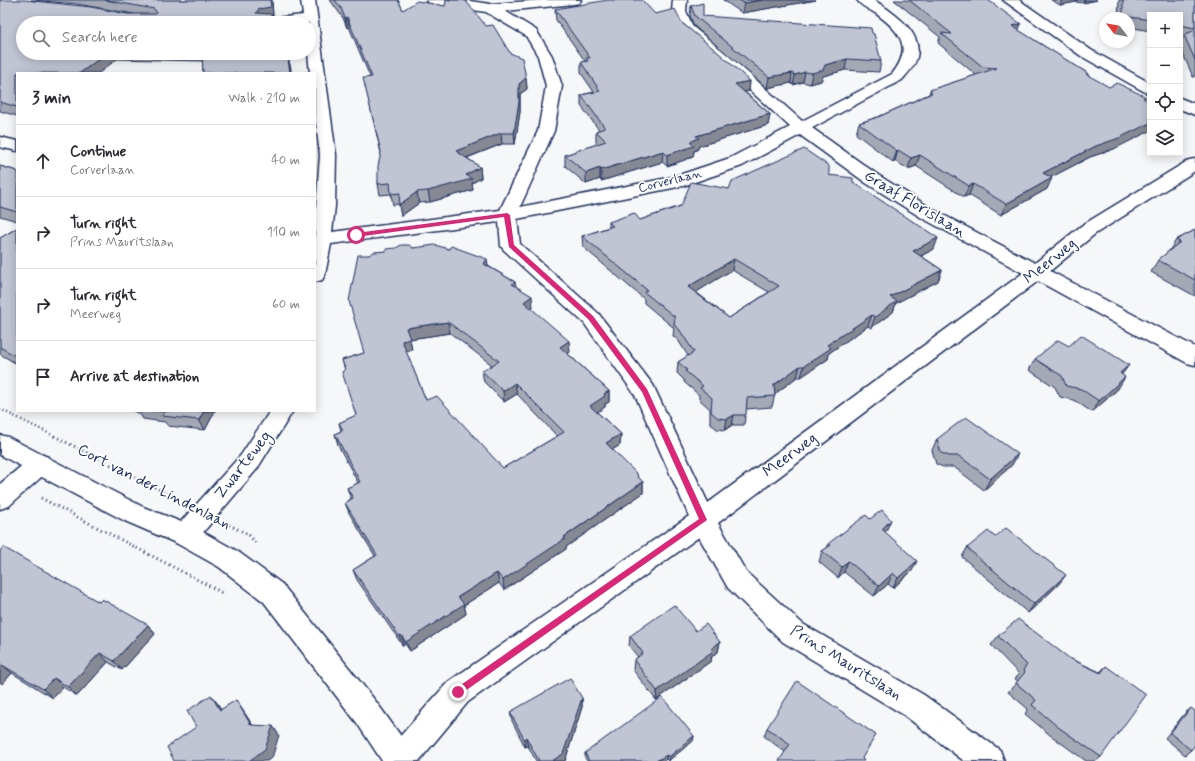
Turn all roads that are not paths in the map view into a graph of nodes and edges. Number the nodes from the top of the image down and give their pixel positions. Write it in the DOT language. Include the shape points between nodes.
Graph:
graph roads {
  1 [pos="308,0"];
  2 [pos="434,0"];
  3 [pos="574,0"];
  4 [pos="680,0"];
  5 [pos="864,0"];
  6 [pos="1010,0"];
  7 [pos="490,8"];
  8 [pos="311,16"];
  9 [pos="316,59"];
  10 [pos="1147,87"];
  11 [pos="1183,104"];
  12 [pos="1195,110"];
  13 [pos="799,127"];
  14 [pos="0,142"];
  15 [pos="16,146"];
  16 [pos="1195,164"];
  17 [pos="320,206"];
  18 [pos="507,215"];
  19 [pos="322,240"];
  20 [pos="316,270"];
  21 [pos="1037,272"];
  22 [pos="1195,357"];
  23 [pos="281,412"];
  24 [pos="0,444"];
  25 [pos="40,464"];
  26 [pos="8,492"];
  27 [pos="703,520"];
  28 [pos="185,535"];
  29 [pos="400,761"];
  30 [pos="990,761"];
  1 -- 8 [label="street"];
  2 -- 7 [label="street"];
  3 -- 7 [label="street"];
  4 -- 13 [label="street, Graaf Florislaan" via="679,11 687,28"];
  5 -- 13 [label="street, Corverlaan" via="896,23 908,38 910,56 905,68 897,77"];
  6 -- 10 [label="street" via="1086,53"];
  7 -- 18 [label="street" via="531,33 545,56 554,86 546,131"];
  9 -- 17 [label="street" via="328,155"];
  11 -- 12 [label="street"];
  13 -- 18 [label="street, Corverlaan" via="736,162 677,182"];
  13 -- 21 [label="street, Graaf Florislaan" via="872,179 928,214"];
  14 -- 15 [label="street"];
  16 -- 21 [label="street, Meerweg" via="1088,230"];
  17 -- 19 [label="street"];
  18 -- 19 [label="street, Corverlaan"];
  18 -- 27 [label="street, Prins Mauritslaan" via="511,246 590,318 645,391"];
  19 -- 20 [label="street"];
  21 -- 22 [label="street, Graaf Florislaan"];
  21 -- 27 [label="street, Meerweg"];
  23 -- 28 [label="street, Zwarteweg" via="250,462"];
  24 -- 25 [label="street, Cort van der Lindenlaan"];
  25 -- 26 [label="street"];
  25 -- 28 [label="street, Cort van der Lindenlaan" via="134,514"];
  27 -- 29 [label="street, Meerweg" via="458,692"];
  27 -- 30 [label="street, Prins Mauritslaan" via="737,580 793,633 914,705"];
  28 -- 29 [label="street, Cort van der Lindenlaan" via="228,559 277,597 367,713"];
}
